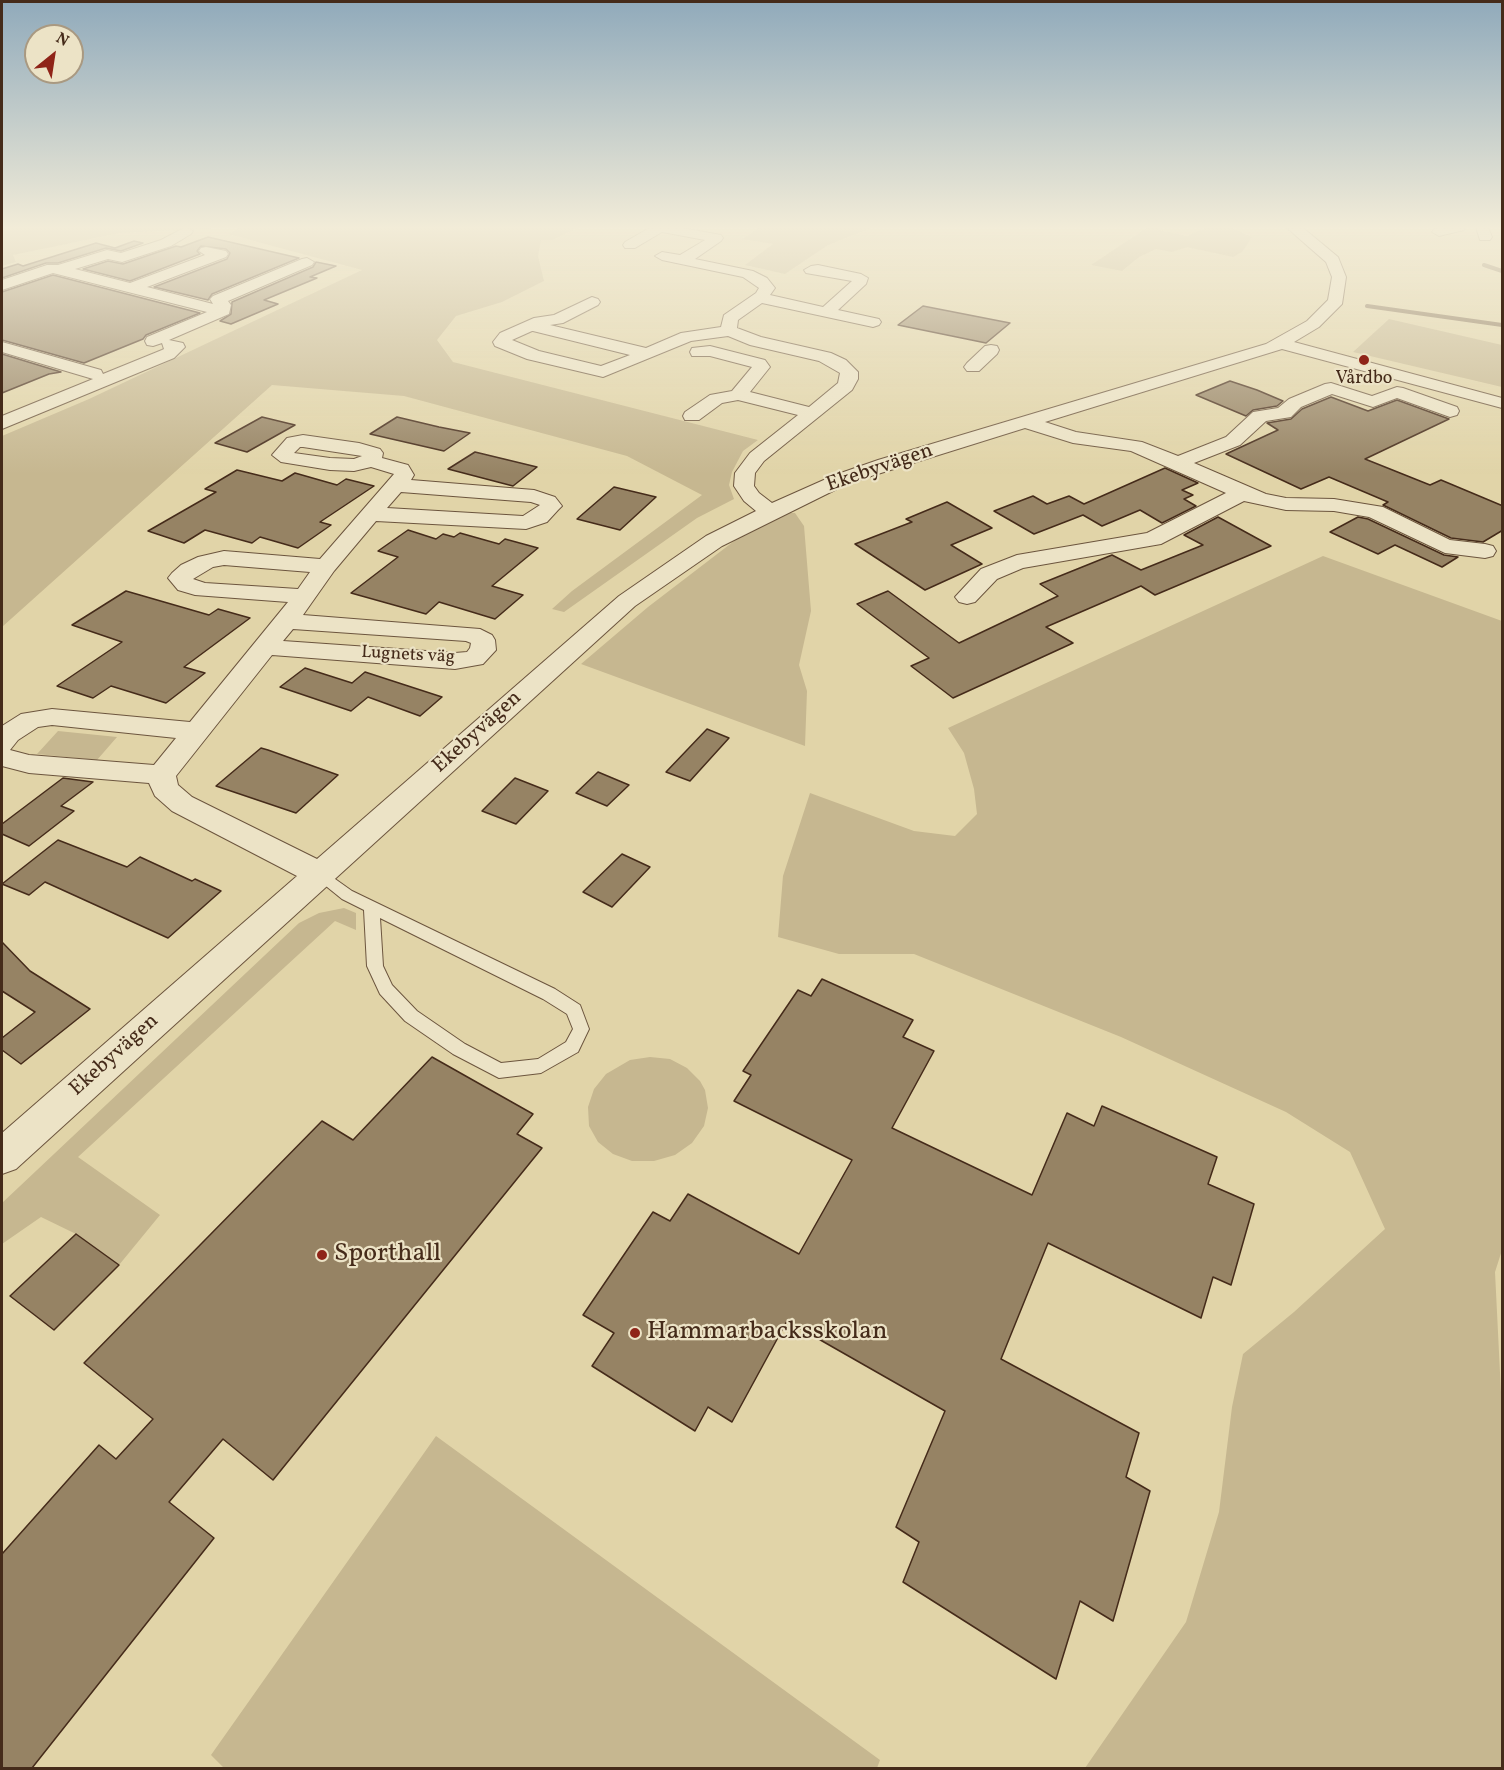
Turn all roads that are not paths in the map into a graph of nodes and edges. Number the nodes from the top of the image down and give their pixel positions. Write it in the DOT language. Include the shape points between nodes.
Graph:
graph roads {
  1 [pos="216,310"];
  2 [pos="577,310"];
  3 [pos="743,310"];
  4 [pos="815,310"];
  5 [pos="828,310"];
  6 [pos="1327,310"];
  7 [pos="826,312"];
  8 [pos="873,322"];
  9 [pos="530,325"];
  10 [pos="729,331"];
  11 [pos="1282,344"];
  12 [pos="141,345"];
  13 [pos="2,347"];
  14 [pos="991,350"];
  15 [pos="698,352"];
  16 [pos="640,356"];
  17 [pos="38,357"];
  18 [pos="973,367"];
  19 [pos="10,368"];
  20 [pos="728,372"];
  21 [pos="101,376"];
  22 [pos="754,377"];
  23 [pos="738,395"];
  24 [pos="1503,403"];
  25 [pos="1450,411"];
  26 [pos="812,413"];
  27 [pos="692,416"];
  28 [pos="1024,422"];
  29 [pos="2,423"];
  30 [pos="371,462"];
  31 [pos="1178,463"];
  32 [pos="395,486"];
  33 [pos="1243,493"];
  34 [pos="770,512"];
  35 [pos="371,514"];
  36 [pos="1485,551"];
  37 [pos="326,566"];
  38 [pos="304,596"];
  39 [pos="967,597"];
  40 [pos="286,621"];
  41 [pos="265,647"];
  42 [pos="195,731"];
  43 [pos="2,743"];
  44 [pos="2,757"];
  45 [pos="161,775"];
  46 [pos="321,874"];
  47 [pos="372,907"];
  48 [pos="2,1157"];
  1 -- 12 [label="street" via="223,311"];
  2 -- 9 [label="street" via="557,320"];
  3 -- 10 [label="street" via="730,318"];
  4 -- 7 [label="street"];
  5 -- 7 [label="street"];
  6 -- 11 [label="street, Ekebyvägen"];
  7 -- 8 [label="street"];
  9 -- 16 [label="street"];
  9 -- 16 [label="street" via="501,342 532,356 603,372"];
  10 -- 16 [label="street" via="687,337"];
  10 -- 26 [label="street" via="825,357 849,372 846,386"];
  11 -- 24 [label="street"];
  11 -- 28 [label="street, Ekebyvägen"];
  12 -- 21 [label="street"];
  12 -- 21 [label="street" via="177,347 168,354"];
  13 -- 17 [label="street"];
  14 -- 18 [label="street"];
  15 -- 22 [label="street" via="710,351 755,363 761,367"];
  17 -- 19 [label="street"];
  17 -- 21 [label="street"];
  20 -- 22 [label="street"];
  21 -- 29 [label="street"];
  22 -- 23 [label="street"];
  23 -- 26 [label="street"];
  23 -- 27 [label="street" via="714,391"];
  25 -- 31 [label="street" via="1397,392 1373,402 1332,387 1295,402 1284,413 1260,416 1233,441"];
  26 -- 34 [label="street" via="757,457 745,473 744,486 751,497"];
  28 -- 31 [label="street" via="1074,437 1135,446"];
  28 -- 34 [label="street, Ekebyvägen" via="885,464"];
  30 -- 32 [label="street" via="401,469 405,475"];
  31 -- 33 [label="street"];
  32 -- 35 [label="street"];
  32 -- 35 [label="street" via="534,496 551,506 539,518 526,523"];
  33 -- 36 [label="street" via="1286,504 1334,505 1375,512 1445,546"];
  33 -- 39 [label="street" via="1153,539 1017,562 989,574"];
  34 -- 46 [label="street, Ekebyvägen" via="714,541 627,601"];
  35 -- 37 [label="street"];
  37 -- 38 [label="street"];
  37 -- 38 [label="street" via="224,558 206,562 180,578 186,585 203,590"];
  38 -- 40 [label="street"];
  40 -- 41 [label="street"];
  40 -- 41 [label="street, Lugnets väg" via="471,634 483,640 483,650 474,659 455,661"];
  41 -- 42 [label="street"];
  42 -- 43 [label="street" via="52,717 32,720"];
  42 -- 45 [label="street"];
  44 -- 45 [label="street" via="29,764"];
  45 -- 46 [label="street" via="165,789 182,804"];
  46 -- 47 [label="lane" via="347,895"];
  46 -- 48 [label="street, Ekebyvägen"];
  47 -- 47 [label="lane" via="375,966 386,989 411,1016 498,1071 541,1066 572,1047 581,1029 574,1010"];
}
